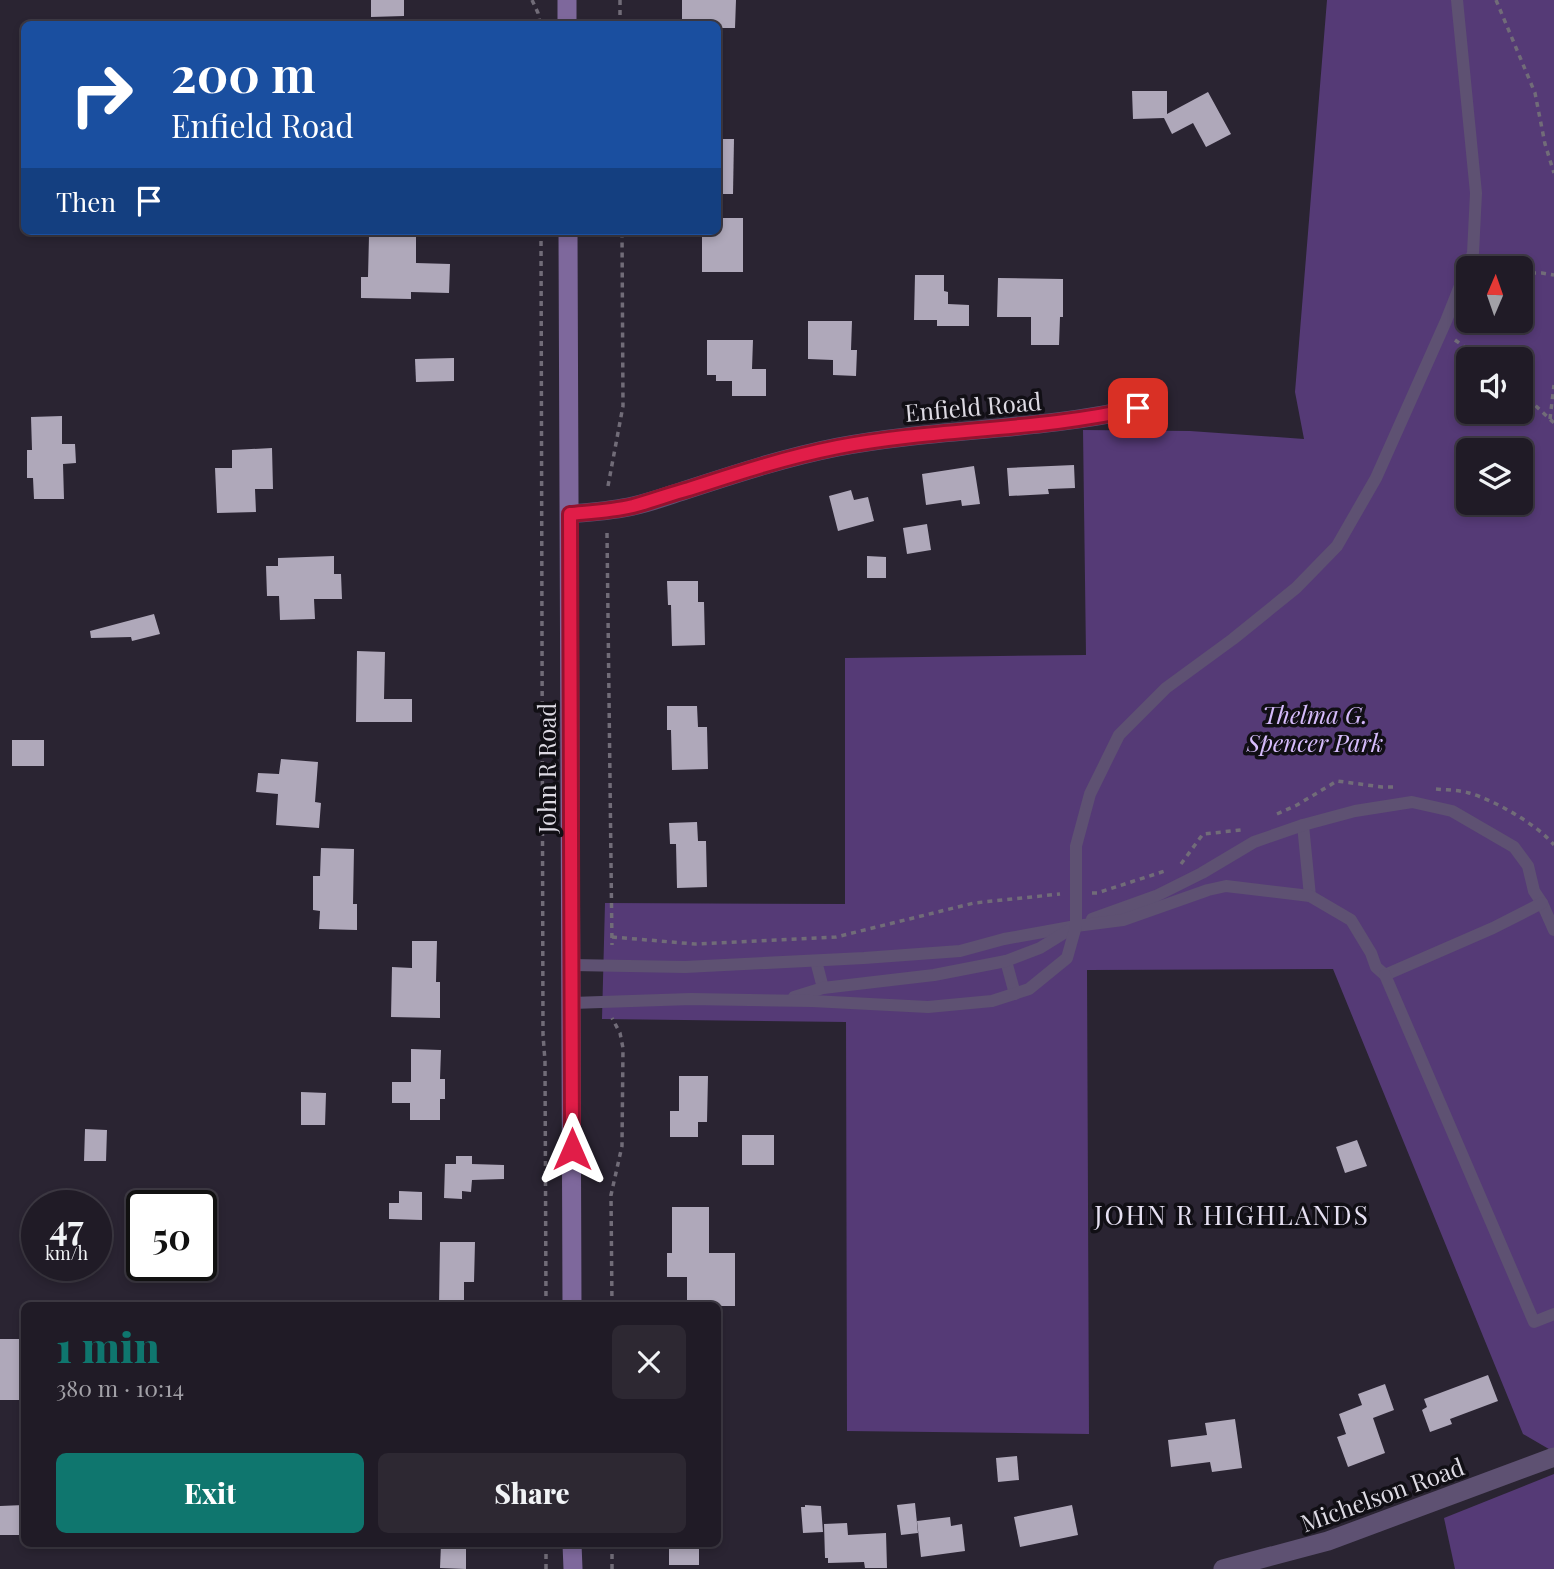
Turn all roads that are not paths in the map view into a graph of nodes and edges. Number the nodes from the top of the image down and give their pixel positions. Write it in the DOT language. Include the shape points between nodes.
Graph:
graph roads {
  1 [pos="567,0"];
  2 [pos="1457,0"];
  3 [pos="567,21"];
  4 [pos="568,235"];
  5 [pos="1138,408"];
  6 [pos="570,514"];
  7 [pos="1303,825"];
  8 [pos="1310,897"];
  9 [pos="1542,904"];
  10 [pos="1076,926"];
  11 [pos="1554,930"];
  12 [pos="816,961"];
  13 [pos="1006,961"];
  14 [pos="572,965"];
  15 [pos="1385,975"];
  16 [pos="822,988"];
  17 [pos="1015,994"];
  18 [pos="780,1001"];
  19 [pos="572,1003"];
  20 [pos="572,1302"];
  21 [pos="1554,1314"];
  22 [pos="1554,1457"];
  23 [pos="572,1547"];
  24 [pos="572,1569"];
  25 [pos="1223,1569"];
  1 -- 3 [label="main road"];
  2 -- 10 [label="lane" via="1476,194 1473,253 1442,330 1376,478 1337,546 1296,588 1166,688 1119,735 1090,794 1076,846"];
  4 -- 6 [label="main road, John R Road"];
  5 -- 6 [label="street, Enfield Road" via="1067,422 835,447 632,506"];
  6 -- 14 [label="main road, John R Road"];
  7 -- 8 [label="lane"];
  7 -- 9 [label="lane" via="1412,802 1452,811 1514,848 1528,866"];
  7 -- 10 [label="lane" via="1254,842 1156,896"];
  8 -- 10 [label="lane" via="1226,886 1123,920"];
  8 -- 15 [label="lane" via="1351,920"];
  9 -- 11 [label="lane"];
  9 -- 15 [label="lane"];
  10 -- 12 [label="lane" via="960,951"];
  10 -- 13 [label="lane" via="1040,948"];
  10 -- 17 [label="lane" via="1067,958 1029,989"];
  12 -- 14 [label="lane" via="685,967"];
  12 -- 16 [label="lane"];
  13 -- 16 [label="lane"];
  13 -- 17 [label="lane"];
  14 -- 19 [label="main road, John R Road"];
  15 -- 21 [label="lane" via="1534,1322"];
  16 -- 18 [label="lane"];
  17 -- 18 [label="lane" via="992,1001 928,1007"];
  18 -- 19 [label="lane"];
  19 -- 20 [label="main road, John R Road"];
  22 -- 25 [label="street, Michelson Road" via="1328,1541"];
  23 -- 24 [label="main road"];
}
